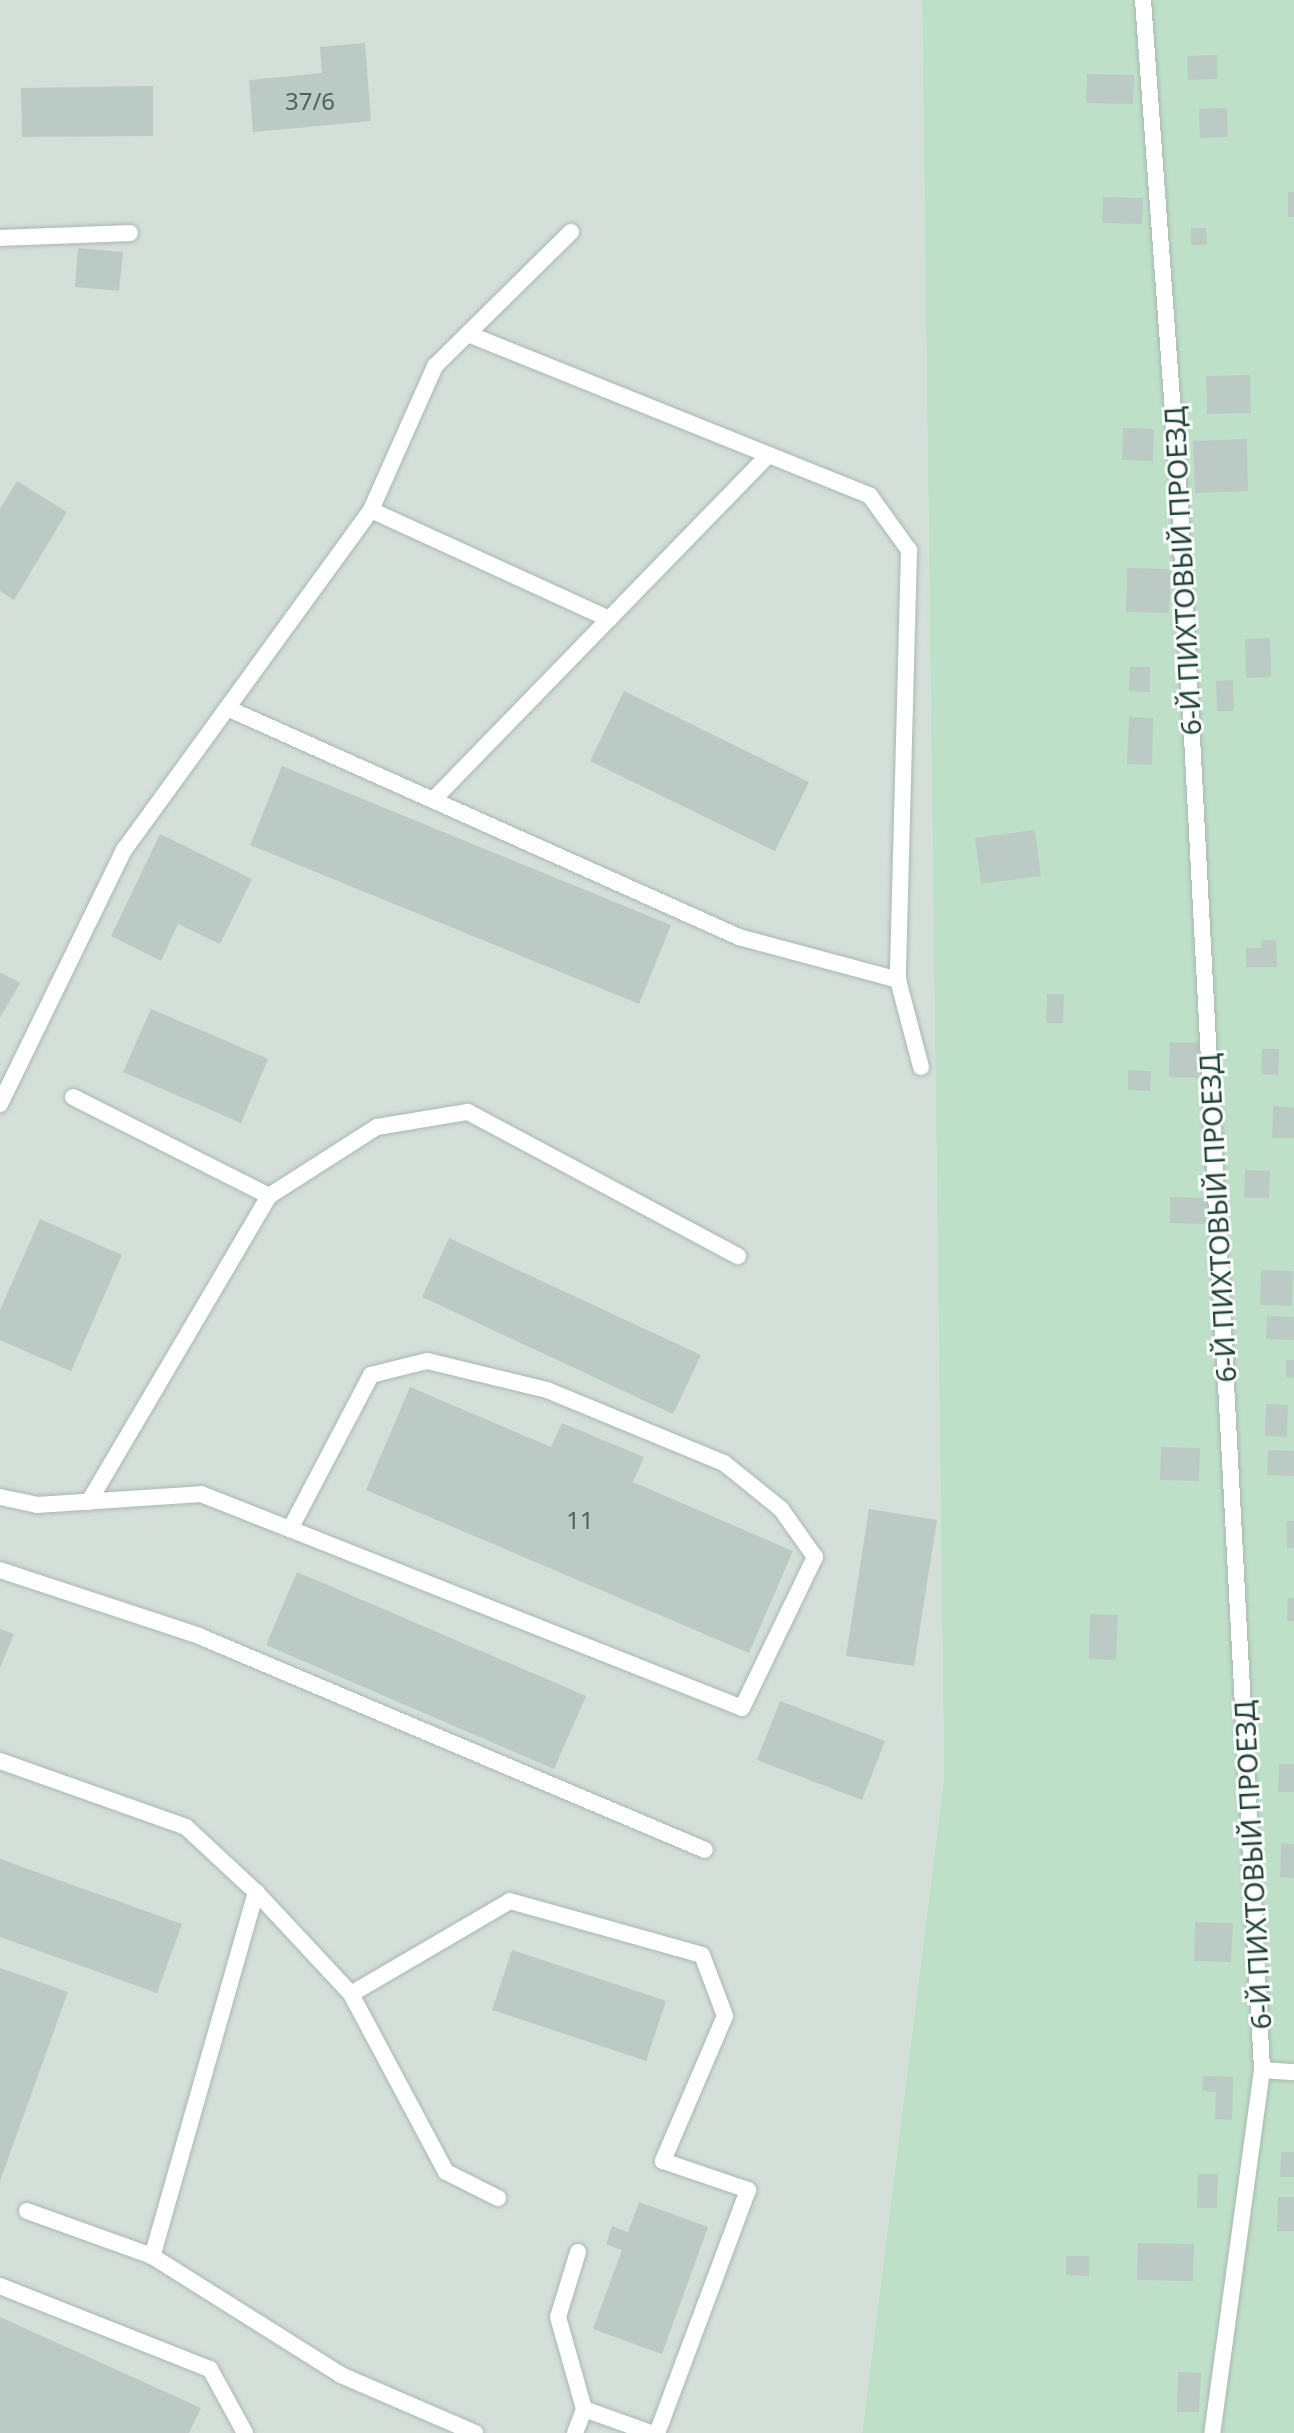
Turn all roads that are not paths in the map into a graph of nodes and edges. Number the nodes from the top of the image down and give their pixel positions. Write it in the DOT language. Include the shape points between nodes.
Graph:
graph roads {
  1 [pos="1143,0"];
  2 [pos="571,232"];
  3 [pos="130,233"];
  4 [pos="0,238"];
  5 [pos="468,334"];
  6 [pos="768,455"];
  7 [pos="371,510"];
  8 [pos="609,619"];
  9 [pos="227,708"];
  10 [pos="433,800"];
  11 [pos="898,980"];
  12 [pos="921,1067"];
  13 [pos="73,1097"];
  14 [pos="0,1104"];
  15 [pos="269,1196"];
  16 [pos="738,1256"];
  17 [pos="0,1497"];
  18 [pos="89,1502"];
  19 [pos="290,1529"];
  20 [pos="0,1570"];
  21 [pos="0,1761"];
  22 [pos="705,1850"];
  23 [pos="256,1892"];
  24 [pos="351,1994"];
  25 [pos="1262,2070"];
  26 [pos="1294,2072"];
  27 [pos="498,2198"];
  28 [pos="27,2211"];
  29 [pos="578,2252"];
  30 [pos="152,2256"];
  31 [pos="0,2286"];
  32 [pos="584,2409"];
  33 [pos="245,2433"];
  34 [pos="475,2433"];
  35 [pos="575,2433"];
  36 [pos="654,2433"];
  37 [pos="1212,2433"];
  1 -- 25 [label="lane, 6-Й ПИХТОВЫЙ ПРОЕЗД" via="1180,509"];
  2 -- 5 [label="lane"];
  3 -- 4 [label="lane"];
  5 -- 6 [label="lane"];
  5 -- 7 [label="lane" via="435,366"];
  6 -- 8 [label="lane"];
  6 -- 11 [label="lane" via="870,496 909,550"];
  7 -- 8 [label="lane"];
  7 -- 9 [label="lane"];
  8 -- 10 [label="lane"];
  9 -- 10 [label="lane"];
  9 -- 14 [label="lane" via="124,850"];
  10 -- 11 [label="lane" via="739,937"];
  11 -- 12 [label="lane"];
  13 -- 15 [label="lane"];
  15 -- 16 [label="lane" via="377,1127 468,1112"];
  15 -- 18 [label="lane"];
  17 -- 18 [label="lane" via="37,1505"];
  18 -- 19 [label="lane" via="201,1494"];
  19 -- 19 [label="lane" via="742,1708 815,1557 781,1509 724,1463 547,1390 427,1361 371,1375"];
  20 -- 22 [label="lane" via="199,1636"];
  21 -- 23 [label="lane" via="186,1827"];
  23 -- 24 [label="lane"];
  23 -- 30 [label="lane"];
  24 -- 27 [label="lane" via="446,2172"];
  24 -- 36 [label="lane" via="510,1901 702,1955 725,2016 663,2161 748,2190"];
  25 -- 26 [label="lane"];
  25 -- 37 [label="lane, 6-Й ПИХТОВЫЙ ПРОЕЗД"];
  28 -- 30 [label="lane"];
  29 -- 32 [label="lane" via="558,2317"];
  30 -- 34 [label="lane" via="341,2375"];
  31 -- 33 [label="lane" via="210,2369"];
  32 -- 35 [label="lane"];
  32 -- 36 [label="lane"];
}
